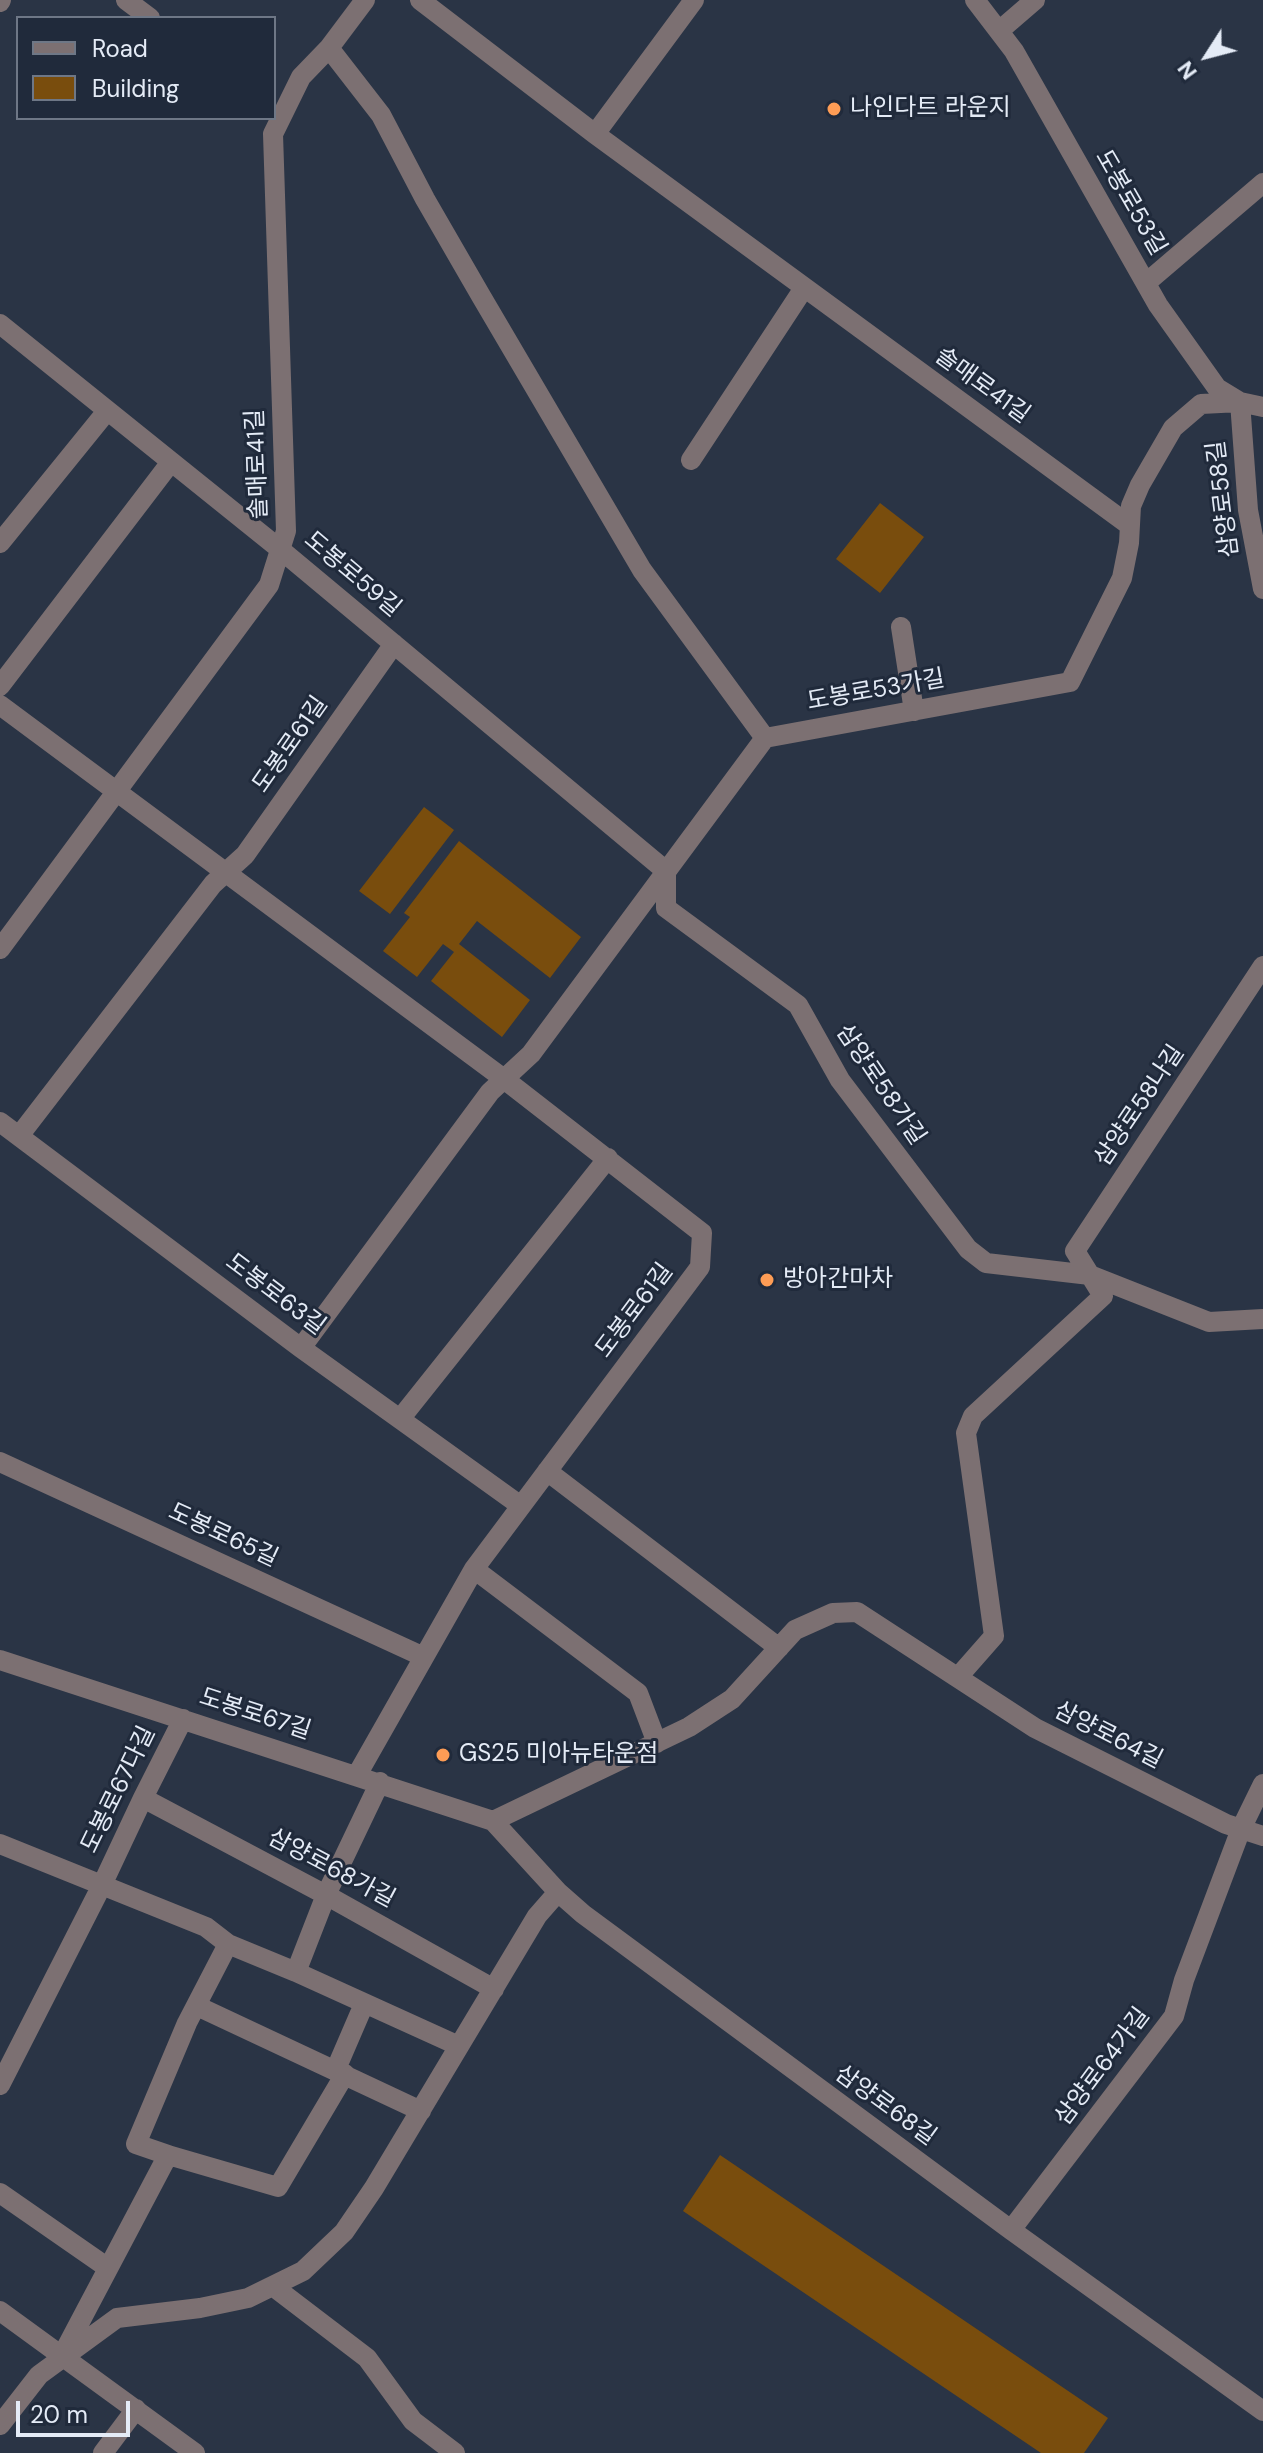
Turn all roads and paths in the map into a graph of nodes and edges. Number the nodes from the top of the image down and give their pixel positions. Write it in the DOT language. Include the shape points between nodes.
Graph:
graph roads {
  1 [pos="126,0"];
  2 [pos="365,0"];
  3 [pos="420,0"];
  4 [pos="694,0"];
  5 [pos="975,0"];
  6 [pos="1035,0"];
  7 [pos="147,16"];
  8 [pos="999,31"];
  9 [pos="329,48"];
  10 [pos="278,112"];
  11 [pos="595,134"];
  12 [pos="1263,183"];
  13 [pos="1146,283"];
  14 [pos="804,288"];
  15 [pos="0,324"];
  16 [pos="1240,402"];
  17 [pos="1263,407"];
  18 [pos="107,411"];
  19 [pos="691,460"];
  20 [pos="171,462"];
  21 [pos="1129,525"];
  22 [pos="0,543"];
  23 [pos="281,550"];
  24 [pos="1263,589"];
  25 [pos="901,627"];
  26 [pos="394,644"];
  27 [pos="0,686"];
  28 [pos="0,705"];
  29 [pos="914,711"];
  30 [pos="765,738"];
  31 [pos="116,792"];
  32 [pos="666,871"];
  33 [pos="225,873"];
  34 [pos="0,949"];
  35 [pos="1263,966"];
  36 [pos="504,1079"];
  37 [pos="0,1122"];
  38 [pos="19,1136"];
  39 [pos="608,1158"];
  40 [pos="1090,1275"];
  41 [pos="1263,1319"];
  42 [pos="301,1348"];
  43 [pos="400,1419"];
  44 [pos="0,1462"];
  45 [pos="547,1471"];
  46 [pos="521,1506"];
  47 [pos="474,1569"];
  48 [pos="779,1648"];
  49 [pos="424,1657"];
  50 [pos="0,1660"];
  51 [pos="958,1677"];
  52 [pos="183,1719"];
  53 [pos="657,1743"];
  54 [pos="357,1775"];
  55 [pos="380,1782"];
  56 [pos="1263,1784"];
  57 [pos="143,1798"];
  58 [pos="493,1821"];
  59 [pos="1241,1829"];
  60 [pos="1263,1836"];
  61 [pos="0,1844"];
  62 [pos="102,1885"];
  63 [pos="558,1892"];
  64 [pos="326,1895"];
  65 [pos="228,1944"];
  66 [pos="296,1972"];
  67 [pos="494,1989"];
  68 [pos="364,2004"];
  69 [pos="197,2006"];
  70 [pos="459,2046"];
  71 [pos="340,2071"];
  72 [pos="0,2085"];
  73 [pos="421,2111"];
  74 [pos="168,2155"];
  75 [pos="0,2193"];
  76 [pos="1011,2230"];
  77 [pos="108,2268"];
  78 [pos="274,2287"];
  79 [pos="0,2311"];
  80 [pos="62,2356"];
  81 [pos="136,2409"];
  82 [pos="1263,2411"];
  83 [pos="0,2425"];
  84 [pos="103,2453"];
  85 [pos="195,2453"];
  86 [pos="455,2453"];
  1 -- 7 [label="street"];
  2 -- 9 [label="street, 솔매로41길"];
  3 -- 11 [label="street, 솔매로41길"];
  4 -- 11 [label="street"];
  5 -- 8 [label="street, 도봉로53길"];
  6 -- 8 [label="street"];
  8 -- 13 [label="street, 도봉로53길"];
  9 -- 10 [label="street, 솔매로41길"];
  9 -- 30 [label="street" via="381,115 642,570"];
  10 -- 23 [label="street, 솔매로41길" via="273,134 286,531"];
  11 -- 14 [label="street, 솔매로41길"];
  12 -- 13 [label="street"];
  13 -- 16 [label="street, 도봉로53길" via="1217,388"];
  14 -- 19 [label="street"];
  14 -- 21 [label="street, 솔매로41길"];
  15 -- 18 [label="street, 도봉로59길"];
  16 -- 17 [label="street, 도봉로53길"];
  16 -- 21 [label="street, 도봉로53가길" via="1201,404 1173,428 1140,485"];
  16 -- 24 [label="street, 삼양로58길" via="1248,510"];
  18 -- 20 [label="street, 도봉로59길"];
  18 -- 22 [label="street"];
  20 -- 23 [label="street, 도봉로59길"];
  20 -- 27 [label="street"];
  21 -- 29 [label="street, 도봉로53가길" via="1122,578 1070,682"];
  23 -- 26 [label="street, 도봉로59길"];
  23 -- 31 [label="street, 솔매로41길" via="269,585"];
  25 -- 29 [label="street"];
  26 -- 32 [label="street, 도봉로59길"];
  26 -- 33 [label="street, 도봉로61길" via="245,855"];
  28 -- 31 [label="street, 도봉로61길"];
  29 -- 30 [label="street, 도봉로53가길"];
  30 -- 32 [label="street"];
  31 -- 33 [label="street, 도봉로61길"];
  31 -- 34 [label="street, 솔매로41길"];
  32 -- 36 [label="street" via="531,1054"];
  32 -- 40 [label="street, 삼양로58가길" via="666,908 798,1005 840,1080 968,1249 986,1263"];
  33 -- 36 [label="street, 도봉로61길"];
  33 -- 38 [label="street, 도봉로61길"];
  35 -- 40 [label="street, 삼양로58나길" via="1075,1251"];
  36 -- 39 [label="street, 도봉로61길"];
  36 -- 42 [label="street"];
  37 -- 38 [label="street, 도봉로63길"];
  38 -- 42 [label="street, 도봉로63길"];
  39 -- 43 [label="street"];
  39 -- 45 [label="street, 도봉로61길" via="702,1233 700,1267"];
  40 -- 41 [label="street, 삼양로58가길" via="1209,1322"];
  40 -- 51 [label="street" via="1103,1296 973,1416 966,1433 994,1636"];
  42 -- 43 [label="street, 도봉로63길"];
  43 -- 46 [label="street, 도봉로63길"];
  44 -- 49 [label="street, 도봉로65길"];
  45 -- 46 [label="street, 도봉로61길"];
  45 -- 48 [label="street"];
  46 -- 47 [label="street, 도봉로61길"];
  47 -- 49 [label="street, 도봉로61길"];
  47 -- 53 [label="street" via="638,1693"];
  48 -- 51 [label="street, 삼양로64길" via="795,1630 833,1613 857,1612"];
  48 -- 53 [label="street, 삼양로64길" via="732,1699"];
  49 -- 54 [label="street, 도봉로61길"];
  50 -- 52 [label="street, 도봉로67길"];
  51 -- 59 [label="street, 삼양로64길" via="1035,1728"];
  52 -- 54 [label="street, 도봉로67길"];
  52 -- 57 [label="street, 도봉로67다길"];
  53 -- 58 [label="street, 삼양로64길"];
  54 -- 55 [label="street, 도봉로67길"];
  55 -- 58 [label="street, 도봉로67길"];
  55 -- 64 [label="street"];
  56 -- 59 [label="street"];
  57 -- 62 [label="street, 도봉로67다길"];
  57 -- 64 [label="street, 삼양로68가길"];
  58 -- 63 [label="street, 삼양로68길"];
  59 -- 60 [label="street, 삼양로64길"];
  59 -- 76 [label="street, 삼양로64가길" via="1174,2016"];
  61 -- 62 [label="street"];
  62 -- 65 [label="street, 도봉로67다길" via="206,1927"];
  62 -- 72 [label="street, 도봉로67다길"];
  63 -- 67 [label="street" via="537,1916"];
  63 -- 76 [label="street, 삼양로68길"];
  64 -- 66 [label="street"];
  64 -- 67 [label="street, 삼양로68가길"];
  65 -- 66 [label="street"];
  65 -- 69 [label="street"];
  66 -- 68 [label="street"];
  67 -- 70 [label="street"];
  68 -- 70 [label="street"];
  68 -- 71 [label="street"];
  69 -- 71 [label="street"];
  69 -- 74 [label="street" via="136,2144"];
  70 -- 73 [label="street"];
  71 -- 73 [label="street"];
  71 -- 74 [label="street" via="278,2187"];
  73 -- 78 [label="street" via="344,2232 303,2271"];
  74 -- 77 [label="street"];
  75 -- 77 [label="street"];
  76 -- 82 [label="street, 삼양로68길"];
  77 -- 80 [label="street"];
  78 -- 80 [label="street" via="200,2308 117,2318"];
  78 -- 86 [label="street" via="367,2358 413,2421"];
  79 -- 80 [label="street"];
  80 -- 81 [label="street"];
  80 -- 83 [label="street" via="39,2375"];
  81 -- 84 [label="street"];
  81 -- 85 [label="street"];
}
